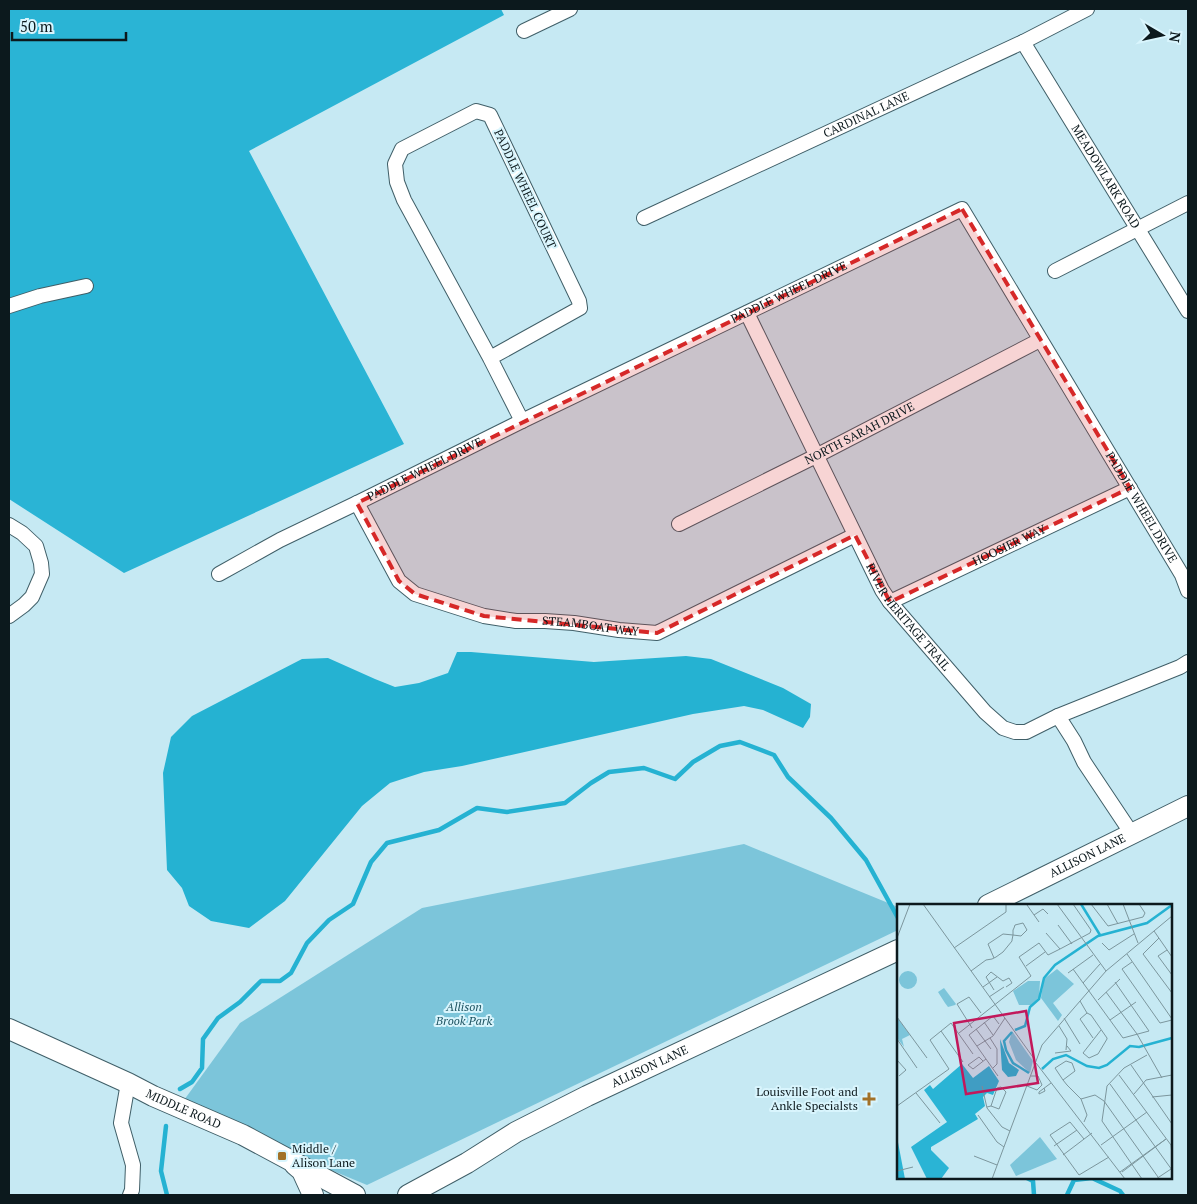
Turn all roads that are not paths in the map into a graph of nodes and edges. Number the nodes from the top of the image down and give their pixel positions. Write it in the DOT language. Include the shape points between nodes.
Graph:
graph roads {
  1 [pos="570,9"];
  2 [pos="1087,9"];
  3 [pos="524,31"];
  4 [pos="1023,42"];
  5 [pos="1188,203"];
  6 [pos="644,218"];
  7 [pos="1137,228"];
  8 [pos="1055,271"];
  9 [pos="86,286"];
  10 [pos="9,306"];
  11 [pos="1188,311"];
  12 [pos="747,313"];
  13 [pos="1040,340"];
  14 [pos="490,358"];
  15 [pos="522,421"];
  16 [pos="816,456"];
  17 [pos="1130,488"];
  18 [pos="357,504"];
  19 [pos="679,524"];
  20 [pos="9,526"];
  21 [pos="855,535"];
  22 [pos="219,574"];
  23 [pos="1188,592"];
  24 [pos="890,602"];
  25 [pos="9,616"];
  26 [pos="1188,662"];
  27 [pos="1058,716"];
  28 [pos="1188,806"];
  29 [pos="1132,834"];
  30 [pos="990,904"];
  31 [pos="897,950"];
  32 [pos="9,1029"];
  33 [pos="128,1083"];
  34 [pos="287,1159"];
  35 [pos="460,1166"];
  36 [pos="130,1195"];
  37 [pos="313,1195"];
  38 [pos="355,1195"];
  39 [pos="408,1195"];
  40 [pos="441,1195"];
  1 -- 3 [label="street"];
  2 -- 4 [label="street, CARDINAL LANE"];
  4 -- 6 [label="street, CARDINAL LANE"];
  4 -- 7 [label="street, MEADOWLARK ROAD"];
  5 -- 7 [label="street"];
  7 -- 8 [label="street"];
  7 -- 11 [label="street, MEADOWLARK ROAD"];
  9 -- 10 [label="street"];
  12 -- 13 [label="street, PADDLE WHEEL DRIVE" via="962,209"];
  12 -- 15 [label="street, PADDLE WHEEL DRIVE"];
  12 -- 16 [label="street, RIVER HERITAGE TRAIL"];
  13 -- 16 [label="street, NORTH SARAH DRIVE"];
  13 -- 17 [label="street, PADDLE WHEEL DRIVE"];
  14 -- 14 [label="street, PADDLE WHEEL COURT" via="404,200 395,164 402,149 476,111 490,116 580,308"];
  14 -- 15 [label="street, PADDLE WHEEL COURT"];
  15 -- 18 [label="street, PADDLE WHEEL DRIVE"];
  16 -- 19 [label="street, NORTH SARAH DRIVE"];
  16 -- 21 [label="street, RIVER HERITAGE TRAIL"];
  17 -- 23 [label="street, PADDLE WHEEL DRIVE" via="1182,575"];
  17 -- 24 [label="street, HOOSIER WAY"];
  18 -- 21 [label="street, STEAMBOAT WAY" via="399,581 415,594 484,616 657,633"];
  18 -- 22 [label="street, PADDLE WHEEL DRIVE" via="280,540"];
  20 -- 25 [label="street" via="36,546 42,574 32,597"];
  21 -- 24 [label="street, RIVER HERITAGE TRAIL"];
  24 -- 27 [label="street, RIVER HERITAGE TRAIL" via="1003,728 1026,732"];
  26 -- 27 [label="street"];
  27 -- 29 [label="street"];
  28 -- 29 [label="main road, ALLISON LANE"];
  29 -- 30 [label="main road, ALLISON LANE"];
  31 -- 35 [label="main road, ALLISON LANE" via="579,1100 516,1132"];
  32 -- 33 [label="main road, MIDDLE ROAD"];
  33 -- 34 [label="main road, MIDDLE ROAD"];
  33 -- 36 [label="street" via="121,1123 133,1165"];
  34 -- 37 [label="main road" via="302,1171"];
  34 -- 38 [label="main road, MIDDLE ROAD"];
  35 -- 39 [label="main road, ALLISON LANE"];
  35 -- 40 [label="main road"];
}
